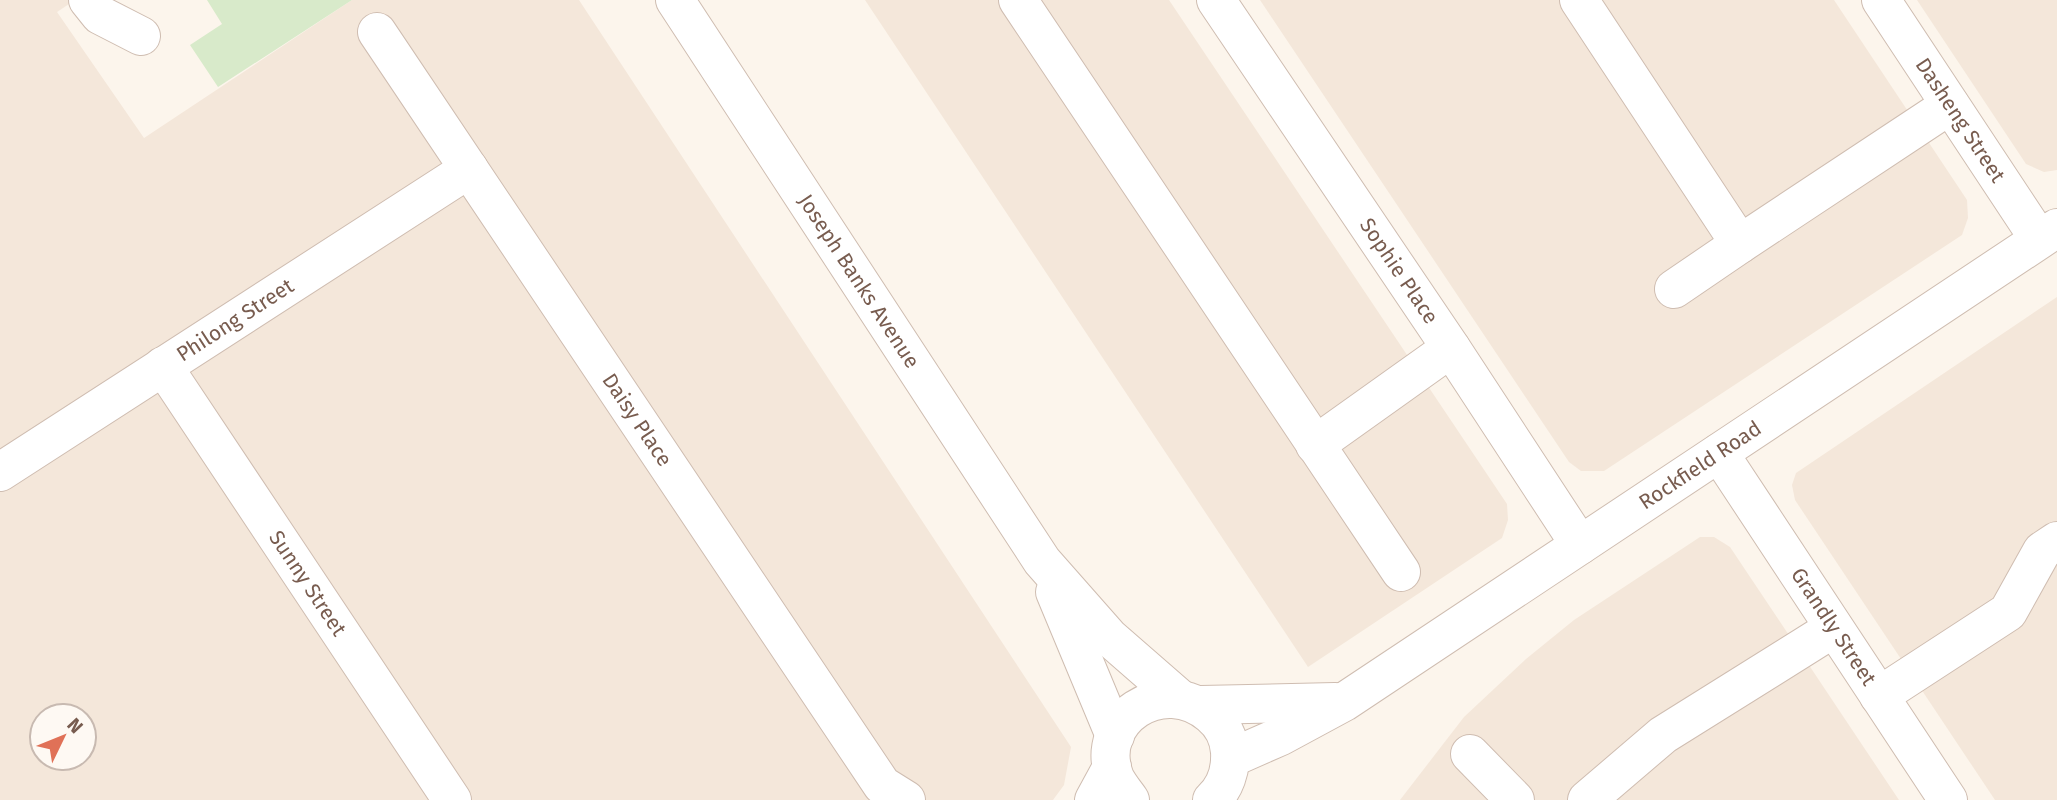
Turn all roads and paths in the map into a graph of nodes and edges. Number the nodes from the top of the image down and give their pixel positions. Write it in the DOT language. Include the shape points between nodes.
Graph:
graph roads {
  1 [pos="88,0"];
  2 [pos="675,0"];
  3 [pos="1216,0"];
  4 [pos="1579,0"];
  5 [pos="1881,0"];
  6 [pos="1029,4"];
  7 [pos="377,32"];
  8 [pos="141,36"];
  9 [pos="1950,105"];
  10 [pos="469,169"];
  11 [pos="2048,233"];
  12 [pos="1740,244"];
  13 [pos="1674,289"];
  14 [pos="1451,348"];
  15 [pos="163,366"];
  16 [pos="1315,445"];
  17 [pos="1718,453"];
  18 [pos="0,472"];
  19 [pos="2057,541"];
  20 [pos="1580,545"];
  21 [pos="1042,561"];
  22 [pos="1401,572"];
  23 [pos="1834,628"];
  24 [pos="1879,696"];
  25 [pos="1190,702"];
  26 [pos="1344,702"];
  27 [pos="1470,754"];
  28 [pos="1113,776"];
  29 [pos="1224,786"];
  30 [pos="452,800"];
  31 [pos="906,800"];
  32 [pos="1515,800"];
  33 [pos="1587,800"];
  34 [pos="1948,800"];
  1 -- 8 [label="street" via="100,15"];
  2 -- 21 [label="street, Joseph Banks Avenue"];
  3 -- 14 [label="street, Sophie Place"];
  4 -- 12 [label="street"];
  5 -- 9 [label="street, Dasheng Street"];
  6 -- 16 [label="street"];
  7 -- 10 [label="street, Daisy Place"];
  9 -- 11 [label="street, Dasheng Street"];
  9 -- 12 [label="street"];
  10 -- 15 [label="street, Philong Street"];
  10 -- 31 [label="street, Daisy Place" via="882,785"];
  11 -- 17 [label="street, Rockfield Road"];
  12 -- 13 [label="street"];
  14 -- 16 [label="street"];
  14 -- 20 [label="street, Sophie Place"];
  15 -- 18 [label="street, Philong Street"];
  15 -- 30 [label="street, Sunny Street"];
  16 -- 22 [label="street"];
  17 -- 20 [label="street, Rockfield Road"];
  17 -- 23 [label="street, Grandly Street"];
  19 -- 24 [label="street" via="2042,551 2008,612"];
  20 -- 26 [label="street, Rockfield Road"];
  21 -- 25 [label="street, Joseph Banks Avenue" via="1109,637"];
  21 -- 28 [label="street, Joseph Banks Avenue"];
  23 -- 24 [label="street, Grandly Street"];
  23 -- 33 [label="street" via="1662,736"];
  24 -- 34 [label="street, Grandly Street"];
  25 -- 26 [label="street"];
  25 -- 28 [label="street" via="1157,699 1125,718"];
  25 -- 29 [label="street, Joseph Banks Avenue" via="1223,729 1230,748"];
  26 -- 29 [label="street, Rockfield Road" via="1231,758"];
  27 -- 32 [label="street"];
}
